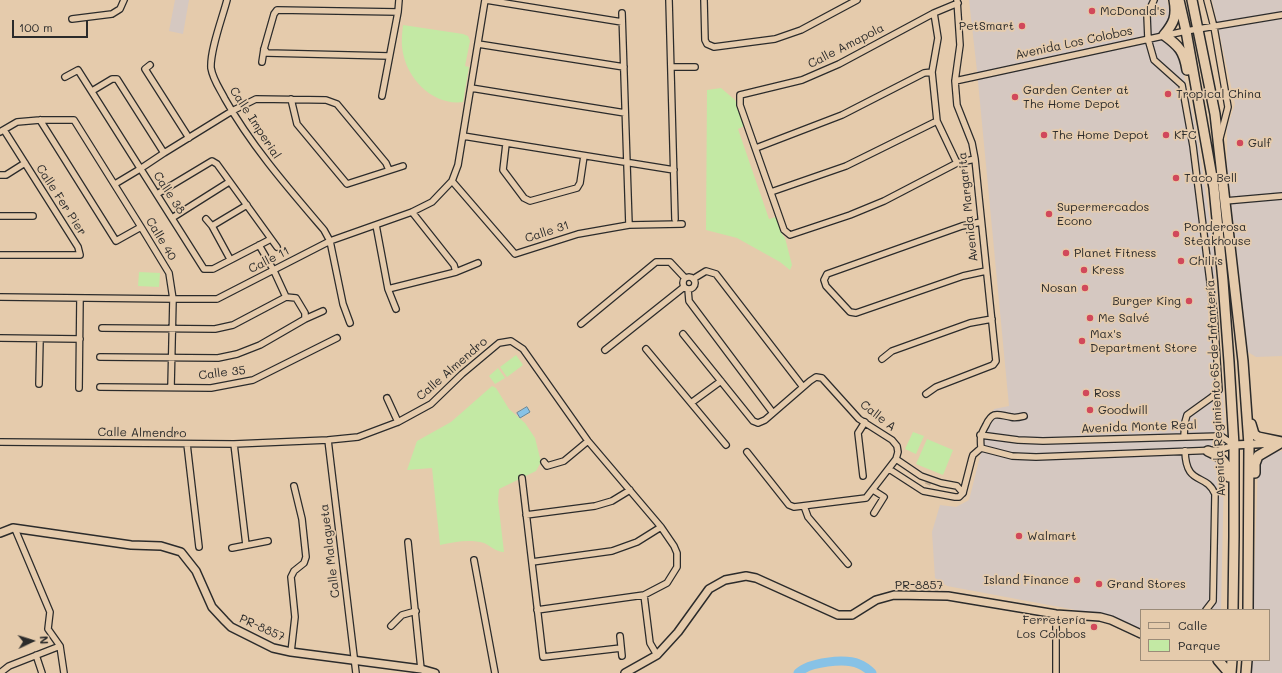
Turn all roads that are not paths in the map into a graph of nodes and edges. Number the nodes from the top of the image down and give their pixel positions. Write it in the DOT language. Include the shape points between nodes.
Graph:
graph roads {
  1 [pos="124,0"];
  2 [pos="227,0"];
  3 [pos="398,0"];
  4 [pos="486,0"];
  5 [pos="669,0"];
  6 [pos="704,0"];
  7 [pos="857,0"];
  8 [pos="1154,0"];
  9 [pos="1174,0"];
  10 [pos="1179,0"];
  11 [pos="1192,0"];
  12 [pos="1206,0"];
  13 [pos="957,2"];
  14 [pos="398,12"];
  15 [pos="622,13"];
  16 [pos="934,13"];
  17 [pos="1282,15"];
  18 [pos="72,19"];
  19 [pos="622,22"];
  20 [pos="1214,27"];
  21 [pos="1198,28"];
  22 [pos="1186,30"];
  23 [pos="1164,35"];
  24 [pos="1148,38"];
  25 [pos="478,44"];
  26 [pos="264,49"];
  27 [pos="389,56"];
  28 [pos="262,62"];
  29 [pos="150,65"];
  30 [pos="624,67"];
  31 [pos="671,67"];
  32 [pos="695,67"];
  33 [pos="932,72"];
  34 [pos="65,77"];
  35 [pos="955,81"];
  36 [pos="471,88"];
  37 [pos="92,91"];
  38 [pos="382,96"];
  39 [pos="291,99"];
  40 [pos="232,111"];
  41 [pos="625,112"];
  42 [pos="1201,115"];
  43 [pos="40,120"];
  44 [pos="937,121"];
  45 [pos="2,131"];
  46 [pos="463,136"];
  47 [pos="189,138"];
  48 [pos="506,144"];
  49 [pos="1218,144"];
  50 [pos="756,148"];
  51 [pos="164,154"];
  52 [pos="584,156"];
  53 [pos="975,159"];
  54 [pos="626,163"];
  55 [pos="957,163"];
  56 [pos="25,164"];
  57 [pos="403,166"];
  58 [pos="140,170"];
  59 [pos="389,170"];
  60 [pos="674,170"];
  61 [pos="0,175"];
  62 [pos="452,181"];
  63 [pos="229,182"];
  64 [pos="114,184"];
  65 [pos="771,192"];
  66 [pos="157,194"];
  67 [pos="1282,196"];
  68 [pos="1225,201"];
  69 [pos="247,205"];
  70 [pos="412,212"];
  71 [pos="0,216"];
  72 [pos="33,216"];
  73 [pos="172,218"];
  74 [pos="206,219"];
  75 [pos="675,219"];
  76 [pos="981,222"];
  77 [pos="629,224"];
  78 [pos="682,224"];
  79 [pos="376,225"];
  80 [pos="212,226"];
  81 [pos="141,227"];
  82 [pos="271,239"];
  83 [pos="330,241"];
  84 [pos="259,245"];
  85 [pos="277,247"];
  86 [pos="0,255"];
  87 [pos="230,259"];
  88 [pos="478,262"];
  89 [pos="274,271"];
  90 [pos="986,271"];
  91 [pos="456,272"];
  92 [pos="685,278"];
  93 [pos="693,279"];
  94 [pos="686,288"];
  95 [pos="388,289"];
  96 [pos="0,296"];
  97 [pos="286,297"];
  98 [pos="80,298"];
  99 [pos="173,300"];
  100 [pos="396,309"];
  101 [pos="323,311"];
  102 [pos="305,319"];
  103 [pos="992,319"];
  104 [pos="350,323"];
  105 [pos="581,324"];
  106 [pos="102,328"];
  107 [pos="172,329"];
  108 [pos="683,334"];
  109 [pos="0,338"];
  110 [pos="40,338"];
  111 [pos="337,338"];
  112 [pos="80,339"];
  113 [pos="0,343"];
  114 [pos="646,349"];
  115 [pos="605,350"];
  116 [pos="100,357"];
  117 [pos="171,358"];
  118 [pos="882,359"];
  119 [pos="721,381"];
  120 [pos="39,384"];
  121 [pos="100,387"];
  122 [pos="171,387"];
  123 [pos="803,387"];
  124 [pos="79,388"];
  125 [pos="1245,391"];
  126 [pos="926,394"];
  127 [pos="387,398"];
  128 [pos="691,403"];
  129 [pos="772,414"];
  130 [pos="1024,416"];
  131 [pos="398,422"];
  132 [pos="865,422"];
  133 [pos="980,435"];
  134 [pos="1184,436"];
  135 [pos="328,440"];
  136 [pos="588,441"];
  137 [pos="0,442"];
  138 [pos="1282,442"];
  139 [pos="187,444"];
  140 [pos="234,444"];
  141 [pos="726,445"];
  142 [pos="1234,445"];
  143 [pos="1249,445"];
  144 [pos="981,448"];
  145 [pos="1208,451"];
  146 [pos="747,452"];
  147 [pos="1185,452"];
  148 [pos="896,459"];
  149 [pos="544,462"];
  150 [pos="889,469"];
  151 [pos="863,476"];
  152 [pos="921,476"];
  153 [pos="522,478"];
  154 [pos="926,481"];
  155 [pos="940,482"];
  156 [pos="933,484"];
  157 [pos="294,486"];
  158 [pos="630,490"];
  159 [pos="873,490"];
  160 [pos="963,493"];
  161 [pos="1234,493"];
  162 [pos="804,506"];
  163 [pos="1249,508"];
  164 [pos="874,513"];
  165 [pos="526,515"];
  166 [pos="661,527"];
  167 [pos="15,529"];
  168 [pos="0,533"];
  169 [pos="268,541"];
  170 [pos="408,542"];
  171 [pos="246,545"];
  172 [pos="200,547"];
  173 [pos="232,548"];
  174 [pos="474,560"];
  175 [pos="532,562"];
  176 [pos="848,564"];
  177 [pos="644,595"];
  178 [pos="1207,609"];
  179 [pos="1233,609"];
  180 [pos="1248,609"];
  181 [pos="537,610"];
  182 [pos="416,611"];
  183 [pos="1056,614"];
  184 [pos="391,626"];
  185 [pos="1140,634"];
  186 [pos="620,636"];
  187 [pos="60,646"];
  188 [pos="621,648"];
  189 [pos="291,652"];
  190 [pos="36,655"];
  191 [pos="657,655"];
  192 [pos="622,656"];
  193 [pos="355,660"];
  194 [pos="1219,661"];
  195 [pos="1232,661"];
  196 [pos="1247,661"];
  197 [pos="421,669"];
  198 [pos="0,673"];
  199 [pos="42,673"];
  200 [pos="64,673"];
  201 [pos="356,673"];
  202 [pos="435,673"];
  203 [pos="495,673"];
  204 [pos="625,673"];
  205 [pos="1056,673"];
  206 [pos="1230,673"];
  207 [pos="1246,673"];
  1 -- 18 [label="street" via="120,9 112,14"];
  2 -- 40 [label="street, Calle Imperial" via="211,67 214,78"];
  3 -- 14 [label="street"];
  4 -- 19 [label="street"];
  4 -- 25 [label="street"];
  5 -- 31 [label="street"];
  6 -- 7 [label="street" via="704,40 714,47 775,38 801,30"];
  8 -- 24 [label="street" via="1148,15"];
  9 -- 23 [label="main road" via="1175,19"];
  10 -- 22 [label="main road, Avenida Regimiento 65 de Infantería"];
  11 -- 21 [label="main road, Avenida Regimiento 65 de Infantería"];
  12 -- 20 [label="street"];
  13 -- 16 [label="street, Calle Amapola"];
  13 -- 35 [label="street, Avenida Margarita" via="960,45"];
  14 -- 26 [label="street" via="277,10"];
  14 -- 27 [label="street"];
  15 -- 19 [label="street"];
  16 -- 33 [label="street" via="938,38"];
  16 -- 50 [label="street, Calle Amapola" via="839,64 802,80 740,95 740,105"];
  17 -- 20 [label="street, Avenida Los Colobos"];
  19 -- 30 [label="street"];
  20 -- 21 [label="street, Avenida Los Colobos"];
  20 -- 49 [label="street" via="1227,101 1227,114"];
  21 -- 22 [label="street, Avenida Los Colobos"];
  21 -- 49 [label="main road, Avenida Regimiento 65 de Infantería" via="1215,114"];
  22 -- 23 [label="street, Avenida Los Colobos"];
  22 -- 42 [label="main road, Avenida Regimiento 65 de Infantería"];
  23 -- 24 [label="street, Avenida Los Colobos"];
  23 -- 42 [label="main road" via="1178,45 1185,59 1195,110"];
  24 -- 35 [label="street, Avenida Los Colobos"];
  24 -- 134 [label="street" via="1154,60 1182,85 1193,146 1214,314 1219,390 1187,415"];
  25 -- 30 [label="street"];
  25 -- 36 [label="street"];
  26 -- 27 [label="street" via="267,53"];
  26 -- 28 [label="street"];
  27 -- 38 [label="street"];
  29 -- 47 [label="street" via="146,69"];
  30 -- 41 [label="street"];
  31 -- 32 [label="street"];
  31 -- 60 [label="street"];
  33 -- 44 [label="street"];
  33 -- 50 [label="street" via="924,73 842,115"];
  34 -- 37 [label="street, Calle 38" via="78,70"];
  35 -- 53 [label="street, Avenida Margarita" via="957,105 972,143"];
  36 -- 41 [label="street"];
  36 -- 46 [label="street"];
  37 -- 51 [label="street" via="112,79 117,79"];
  37 -- 58 [label="street, Calle 38"];
  39 -- 40 [label="street" via="256,99"];
  39 -- 59 [label="street" via="326,100 337,104"];
  39 -- 59 [label="street" via="297,124 347,184"];
  40 -- 47 [label="street"];
  40 -- 83 [label="street, Calle Imperial" via="273,170 324,230"];
  41 -- 54 [label="street"];
  42 -- 142 [label="main road, Avenida Regimiento 65 de Infantería" via="1214,188 1230,362"];
  43 -- 45 [label="street" via="17,122"];
  43 -- 64 [label="street, Calle 40" via="74,120"];
  43 -- 81 [label="street" via="116,241"];
  44 -- 55 [label="street"];
  44 -- 65 [label="street" via="846,166"];
  45 -- 56 [label="street, Calle Fer Pier"];
  46 -- 48 [label="street"];
  46 -- 62 [label="street" via="458,165"];
  47 -- 51 [label="street"];
  48 -- 52 [label="street"];
  48 -- 52 [label="street" via="503,170 524,198 530,201 577,188"];
  49 -- 68 [label="main road, Avenida Regimiento 65 de Infantería"];
  50 -- 65 [label="street"];
  51 -- 58 [label="street"];
  52 -- 54 [label="street"];
  53 -- 55 [label="street"];
  53 -- 76 [label="street, Avenida Margarita"];
  54 -- 60 [label="street"];
  54 -- 77 [label="street"];
  55 -- 65 [label="street" via="884,201 790,235 784,230"];
  56 -- 61 [label="street" via="6,175"];
  56 -- 86 [label="street, Calle Fer Pier" via="78,247 80,255"];
  57 -- 59 [label="street"];
  58 -- 64 [label="street"];
  58 -- 66 [label="street, Calle 38"];
  60 -- 75 [label="street"];
  62 -- 70 [label="street, Calle 11" via="432,202"];
  62 -- 77 [label="street, Calle 31" via="515,254 578,234"];
  63 -- 66 [label="street" via="212,161"];
  63 -- 69 [label="street"];
  63 -- 73 [label="street"];
  64 -- 81 [label="street, Calle 40"];
  66 -- 73 [label="street, Calle 38"];
  67 -- 68 [label="street"];
  68 -- 125 [label="main road, Avenida Regimiento 65 de Infantería"];
  69 -- 80 [label="street"];
  69 -- 82 [label="street"];
  70 -- 79 [label="street, Calle 11"];
  70 -- 91 [label="street" via="454,265"];
  71 -- 72 [label="street"];
  73 -- 87 [label="street, Calle 38" via="204,268 213,269"];
  74 -- 80 [label="street"];
  76 -- 90 [label="street, Avenida Margarita"];
  76 -- 90 [label="street" via="962,226 853,264 827,274 824,280 826,286 850,312 856,313 963,276"];
  77 -- 78 [label="street, Calle 31"];
  79 -- 83 [label="street, Calle 11"];
  79 -- 95 [label="street"];
  80 -- 87 [label="street"];
  81 -- 99 [label="street, Calle 40" via="169,273"];
  82 -- 84 [label="street, Calle 38"];
  82 -- 85 [label="street"];
  83 -- 89 [label="street, Calle 11"];
  83 -- 104 [label="street" via="343,304"];
  84 -- 87 [label="street, Calle 38"];
  84 -- 89 [label="street"];
  88 -- 91 [label="street"];
  89 -- 97 [label="street"];
  89 -- 99 [label="street, Calle 11" via="217,299"];
  90 -- 103 [label="street, Avenida Margarita"];
  91 -- 95 [label="street"];
  92 -- 93 [label="street"];
  92 -- 94 [label="street" via="683,282"];
  92 -- 105 [label="street" via="670,262 656,262"];
  93 -- 94 [label="street" via="694,285"];
  93 -- 123 [label="street" via="706,271 716,274"];
  94 -- 115 [label="street"];
  94 -- 129 [label="street" via="689,301"];
  95 -- 100 [label="street"];
  96 -- 98 [label="street, Calle 11"];
  97 -- 102 [label="street" via="296,298 305,313"];
  97 -- 107 [label="street" via="233,325 215,329"];
  98 -- 99 [label="street, Calle 11"];
  98 -- 112 [label="street"];
  99 -- 107 [label="street, Calle 40"];
  101 -- 102 [label="street"];
  102 -- 117 [label="street" via="260,345 237,354 218,358"];
  103 -- 118 [label="street" via="892,351"];
  103 -- 126 [label="street, Avenida Margarita" via="996,361 994,365 936,387"];
  106 -- 107 [label="street"];
  107 -- 117 [label="street, Calle 40"];
  108 -- 119 [label="street, Calle A"];
  109 -- 110 [label="street"];
  109 -- 113 [label="street"];
  110 -- 112 [label="street"];
  110 -- 120 [label="street"];
  111 -- 122 [label="street, Calle 35" via="253,380 211,388"];
  112 -- 124 [label="street"];
  114 -- 128 [label="street"];
  116 -- 117 [label="street"];
  117 -- 122 [label="street, Calle 40"];
  119 -- 128 [label="street"];
  119 -- 129 [label="street, Calle A" via="753,421 758,423"];
  121 -- 122 [label="street, Calle 35"];
  123 -- 129 [label="street, Calle A"];
  123 -- 132 [label="street, Calle A" via="816,377 822,378"];
  125 -- 138 [label="main road" via="1254,434"];
  125 -- 143 [label="main road, Avenida Regimiento 65 de Infantería"];
  127 -- 131 [label="street"];
  128 -- 141 [label="street"];
  130 -- 133 [label="street" via="1013,418 993,415 988,419"];
  131 -- 135 [label="street, Calle Almendro" via="358,437"];
  131 -- 136 [label="street, Calle Almendro" via="431,404 499,343 511,341 523,348"];
  132 -- 148 [label="street, Calle A" via="892,440 897,446"];
  132 -- 151 [label="street" via="858,433"];
  133 -- 134 [label="street, Avenida Monte Real" via="1043,441"];
  133 -- 144 [label="street"];
  134 -- 142 [label="street, Avenida Monte Real" via="1221,436"];
  135 -- 140 [label="street, Calle Almendro"];
  135 -- 193 [label="street, Calle Malagueta"];
  136 -- 149 [label="street" via="564,461 547,466"];
  136 -- 158 [label="street, Calle Almendro"];
  137 -- 139 [label="street, Calle Almendro"];
  138 -- 143 [label="street"];
  138 -- 163 [label="main road" via="1262,452 1256,459 1254,495"];
  139 -- 140 [label="street, Calle Almendro"];
  139 -- 172 [label="street"];
  140 -- 171 [label="street"];
  142 -- 143 [label="street"];
  142 -- 145 [label="street"];
  142 -- 161 [label="main road, Avenida Regimiento 65 de Infantería"];
  143 -- 163 [label="main road, Avenida Regimiento 65 de Infantería"];
  144 -- 147 [label="street" via="1012,456 1036,457"];
  144 -- 160 [label="street" via="973,455"];
  145 -- 147 [label="street"];
  145 -- 161 [label="main road" via="1220,457 1228,467 1229,484"];
  146 -- 162 [label="street" via="789,505"];
  147 -- 178 [label="street" via="1188,471 1214,489 1216,494 1213,602"];
  148 -- 150 [label="street"];
  148 -- 152 [label="street"];
  150 -- 159 [label="street"];
  150 -- 160 [label="street" via="923,491 955,498"];
  152 -- 154 [label="street"];
  152 -- 155 [label="street"];
  153 -- 165 [label="street"];
  155 -- 156 [label="street"];
  155 -- 160 [label="street" via="957,486"];
  157 -- 189 [label="street" via="302,519 306,557 292,577 295,617"];
  158 -- 165 [label="street" via="595,506"];
  158 -- 166 [label="street, Calle Almendro"];
  159 -- 162 [label="street" via="866,498"];
  159 -- 164 [label="street" via="884,497"];
  161 -- 179 [label="main road, Avenida Regimiento 65 de Infantería"];
  162 -- 176 [label="street" via="808,517"];
  163 -- 180 [label="main road, Avenida Regimiento 65 de Infantería"];
  165 -- 175 [label="street"];
  166 -- 175 [label="street" via="637,542 612,551"];
  166 -- 177 [label="street, Calle Almendro" via="677,553 677,567 667,583"];
  167 -- 168 [label="street, PR-8857 / PR-8857"];
  167 -- 187 [label="street" via="50,612 48,629"];
  167 -- 189 [label="street, PR-8857 / PR-8857" via="131,545 161,546 181,552 196,571 212,607 231,627 273,648"];
  169 -- 171 [label="street"];
  170 -- 182 [label="street"];
  171 -- 173 [label="street"];
  174 -- 203 [label="street"];
  175 -- 181 [label="street"];
  177 -- 181 [label="street, Calle Almendro"];
  177 -- 191 [label="street" via="650,643"];
  181 -- 188 [label="street" via="543,657"];
  182 -- 184 [label="street" via="402,615"];
  182 -- 197 [label="street"];
  183 -- 185 [label="street, PR-8857" via="1100,617"];
  183 -- 191 [label="street, PR-8857" via="948,596 894,595 876,600 852,615 838,615 756,578 746,576 725,580 709,588 678,632"];
  183 -- 205 [label="street"];
  186 -- 188 [label="street"];
  187 -- 190 [label="street"];
  187 -- 200 [label="street"];
  188 -- 192 [label="street"];
  189 -- 193 [label="street, PR-8857"];
  190 -- 198 [label="street" via="9,666"];
  190 -- 199 [label="street"];
  191 -- 204 [label="street, PR-8857"];
  193 -- 197 [label="street, PR-8857"];
  193 -- 201 [label="street, Calle Malagueta"];
  194 -- 206 [label="main road"];
  195 -- 206 [label="main road"];
  196 -- 207 [label="main road"];
  197 -- 202 [label="street, PR-8857"];
}
